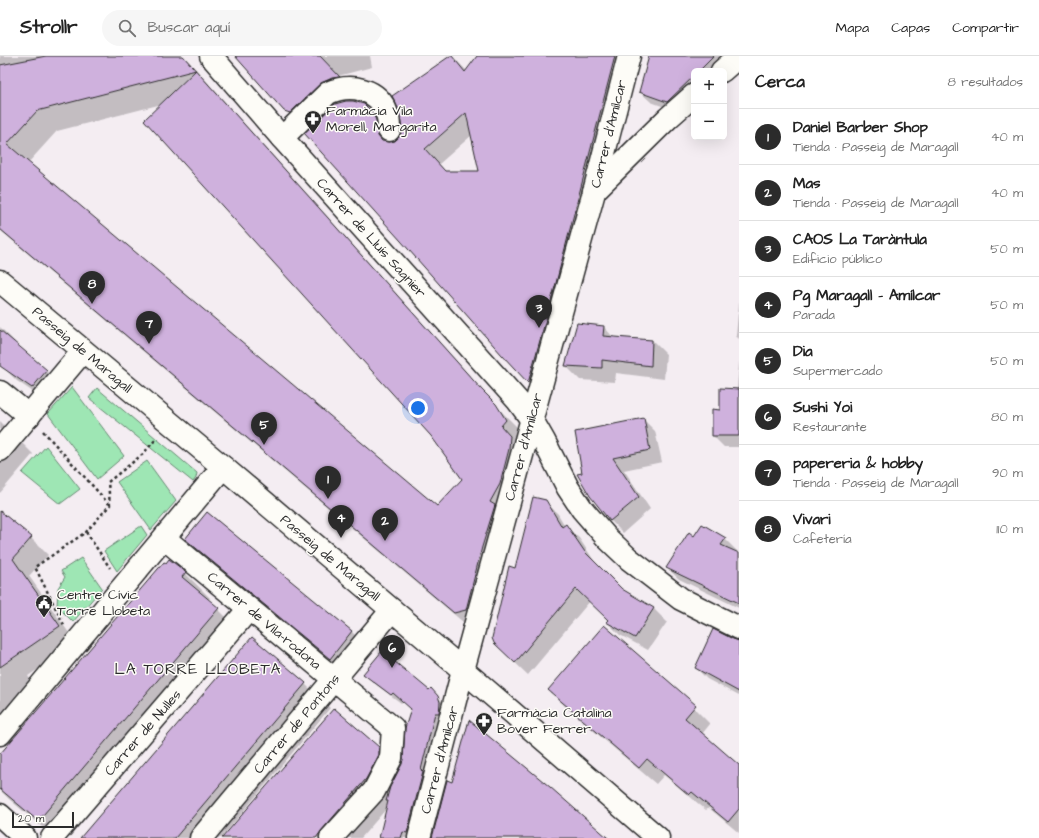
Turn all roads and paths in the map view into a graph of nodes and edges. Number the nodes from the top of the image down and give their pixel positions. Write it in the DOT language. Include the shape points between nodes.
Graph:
graph roads {
  1 [pos="211,56"];
  2 [pos="629,56"];
  3 [pos="739,56"];
  4 [pos="725,68"];
  5 [pos="691,98"];
  6 [pos="389,130"];
  7 [pos="282,138"];
  8 [pos="594,192"];
  9 [pos="0,281"];
  10 [pos="83,351"];
  11 [pos="0,392"];
  12 [pos="29,416"];
  13 [pos="532,420"];
  14 [pos="156,438"];
  15 [pos="0,450"];
  16 [pos="223,467"];
  17 [pos="110,505"];
  18 [pos="86,532"];
  19 [pos="164,538"];
  20 [pos="123,587"];
  21 [pos="249,609"];
  22 [pos="392,610"];
  23 [pos="739,628"];
  24 [pos="74,646"];
  25 [pos="463,670"];
  26 [pos="334,680"];
  27 [pos="1,729"];
  28 [pos="0,815"];
  29 [pos="25,838"];
  30 [pos="52,838"];
  31 [pos="201,838"];
  32 [pos="331,838"];
  33 [pos="419,838"];
  34 [pos="658,838"];
  1 -- 7 [label="street, Carrer de Lluís Sagnier"];
  2 -- 8 [label="street, Carrer d'Amílcar"];
  3 -- 4 [label="street"];
  5 -- 8 [label="street"];
  6 -- 7 [label="street" via="388,115 375,96 359,89 342,88 328,93"];
  7 -- 13 [label="street, Carrer de Lluís Sagnier" via="518,401"];
  8 -- 13 [label="street, Carrer d'Amílcar"];
  9 -- 10 [label="street, Passeig de Maragall"];
  10 -- 12 [label="street"];
  10 -- 16 [label="street, Passeig de Maragall"];
  11 -- 12 [label="street"];
  12 -- 15 [label="street"];
  12 -- 17 [label="path"];
  13 -- 23 [label="street, Carrer de Lluís Sagnier" via="568,488 608,539 629,559 681,599"];
  13 -- 25 [label="street, Carrer d'Amílcar"];
  14 -- 17 [label="path" via="143,454 108,482"];
  16 -- 19 [label="street"];
  16 -- 22 [label="street, Passeig de Maragall"];
  17 -- 18 [label="path"];
  18 -- 20 [label="path"];
  18 -- 24 [label="path" via="35,567"];
  19 -- 20 [label="street"];
  19 -- 21 [label="street, Carrer de Vila-rodona"];
  20 -- 24 [label="street"];
  21 -- 26 [label="street, Carrer de Vila-rodona"];
  21 -- 30 [label="street, Carrer de Nulles"];
  22 -- 25 [label="street, Passeig de Maragall"];
  22 -- 26 [label="street, Carrer de Pontons"];
  24 -- 27 [label="street"];
  25 -- 33 [label="street, Carrer d'Amílcar"];
  25 -- 34 [label="street, Passeig de Maragall"];
  26 -- 31 [label="street, Carrer de Pontons"];
  26 -- 32 [label="street, Carrer de Vila-rodona" via="393,728 391,758 374,791"];
  28 -- 29 [label="street"];
}
